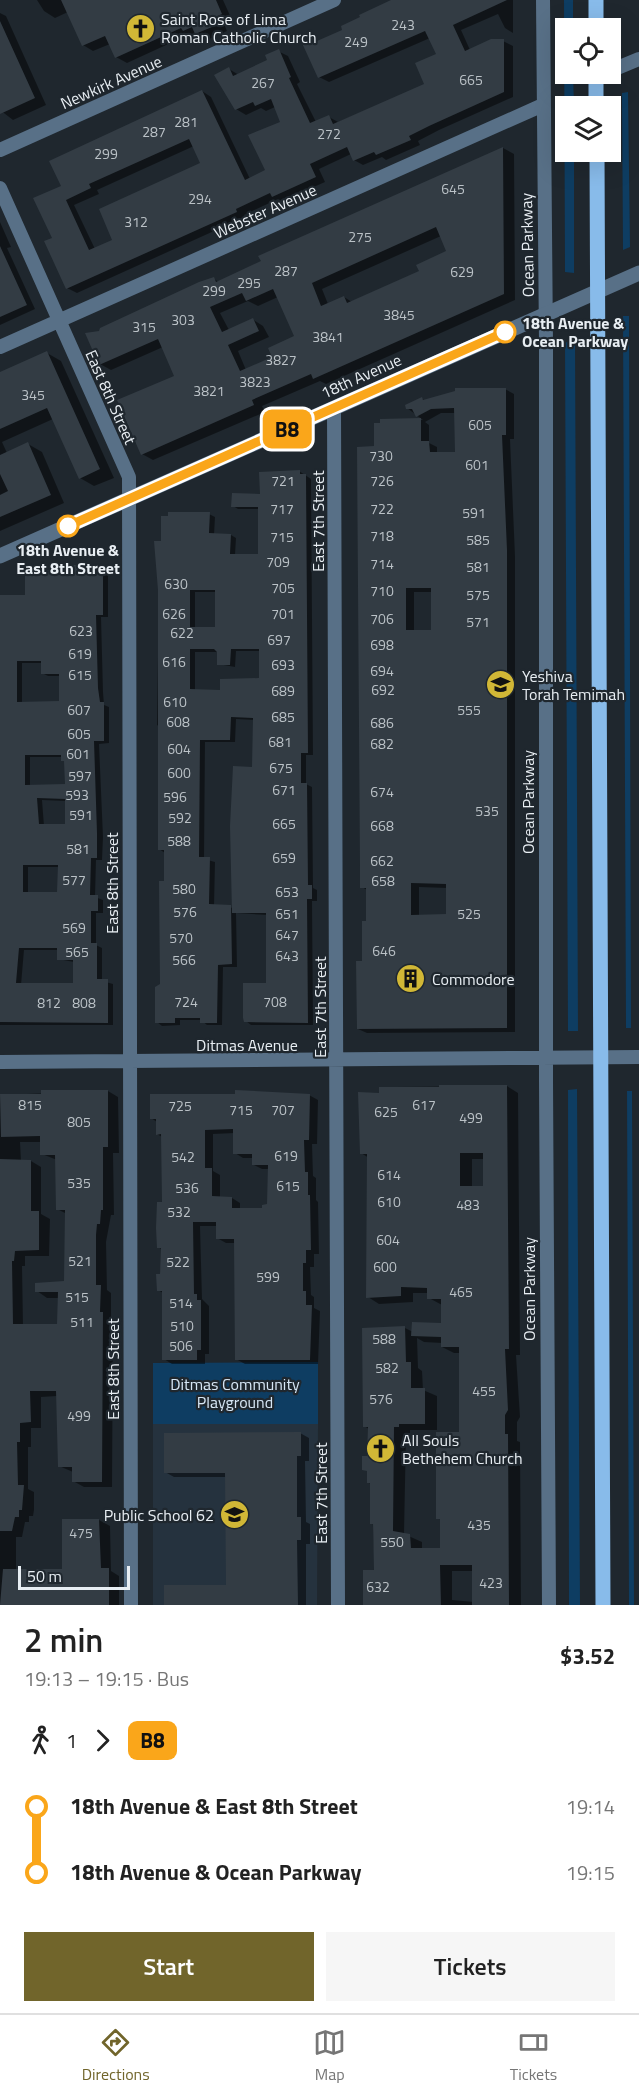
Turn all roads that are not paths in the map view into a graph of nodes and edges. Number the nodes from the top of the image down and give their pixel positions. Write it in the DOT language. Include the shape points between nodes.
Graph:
graph roads {
  1 [pos="334,0"];
  2 [pos="543,0"];
  3 [pos="596,0"];
  4 [pos="596,18"];
  5 [pos="639,59"];
  6 [pos="621,66"];
  7 [pos="543,105"];
  8 [pos="0,150"];
  9 [pos="597,162"];
  10 [pos="0,188"];
  11 [pos="639,273"];
  12 [pos="598,291"];
  13 [pos="546,314"];
  14 [pos="59,320"];
  15 [pos="0,347"];
  16 [pos="334,408"];
  17 [pos="129,500"];
  18 [pos="0,556"];
  19 [pos="639,1057"];
  20 [pos="600,1058"];
  21 [pos="546,1059"];
  22 [pos="336,1061"];
  23 [pos="0,1062"];
  24 [pos="129,1062"];
  25 [pos="130,1605"];
  26 [pos="338,1605"];
  27 [pos="549,1605"];
  28 [pos="603,1605"];
  1 -- 8 [label="street, Newkirk Avenue"];
  2 -- 7 [label="street, Ocean Parkway"];
  3 -- 4 [label="main road"];
  5 -- 6 [label="street"];
  7 -- 13 [label="street, Ocean Parkway"];
  7 -- 14 [label="street, Webster Avenue"];
  9 -- 12 [label="main road"];
  10 -- 14 [label="street, East 8th Street"];
  11 -- 12 [label="street, 18th Avenue"];
  12 -- 13 [label="street, 18th Avenue"];
  12 -- 20 [label="main road"];
  13 -- 16 [label="street, 18th Avenue"];
  13 -- 21 [label="street, Ocean Parkway"];
  14 -- 15 [label="street, Webster Avenue"];
  14 -- 17 [label="street, East 8th Street" via="129,477"];
  16 -- 17 [label="street, 18th Avenue"];
  16 -- 22 [label="street, East 7th Street"];
  17 -- 18 [label="street, 18th Avenue"];
  17 -- 24 [label="street, East 8th Street"];
  19 -- 20 [label="street, Ditmas Avenue"];
  20 -- 21 [label="street, Ditmas Avenue"];
  20 -- 28 [label="main road"];
  21 -- 22 [label="street, Ditmas Avenue"];
  21 -- 27 [label="street, Ocean Parkway"];
  22 -- 24 [label="street, Ditmas Avenue"];
  22 -- 26 [label="street, East 7th Street"];
  23 -- 24 [label="street, Ditmas Avenue"];
  24 -- 25 [label="street, East 8th Street"];
}
